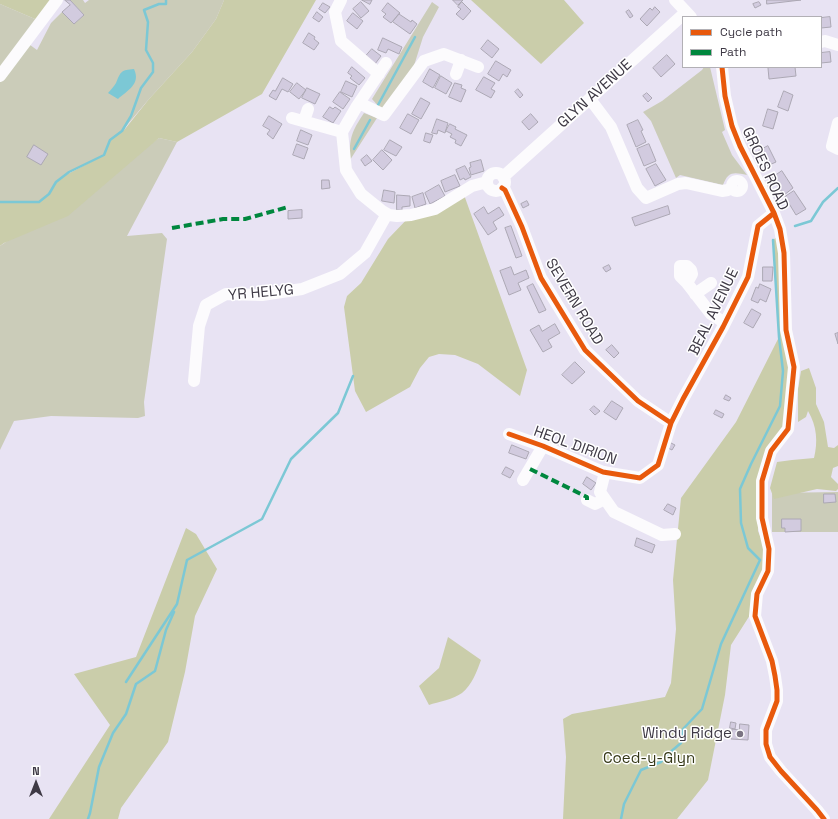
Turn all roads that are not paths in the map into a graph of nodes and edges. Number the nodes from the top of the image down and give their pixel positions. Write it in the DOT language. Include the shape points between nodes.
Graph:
graph roads {
  1 [pos="57,0"];
  2 [pos="341,0"];
  3 [pos="675,0"];
  4 [pos="689,15"];
  5 [pos="682,21"];
  6 [pos="822,42"];
  7 [pos="838,45"];
  8 [pos="461,60"];
  9 [pos="386,63"];
  10 [pos="478,67"];
  11 [pos="722,68"];
  12 [pos="379,74"];
  13 [pos="456,74"];
  14 [pos="0,76"];
  15 [pos="590,98"];
  16 [pos="359,103"];
  17 [pos="308,109"];
  18 [pos="838,123"];
  19 [pos="342,132"];
  20 [pos="838,149"];
  21 [pos="503,182"];
  22 [pos="732,188"];
  23 [pos="774,213"];
  24 [pos="387,214"];
  25 [pos="687,283"];
  26 [pos="711,283"];
  27 [pos="695,294"];
  28 [pos="725,323"];
  29 [pos="194,381"];
  30 [pos="671,423"];
  31 [pos="509,434"];
  32 [pos="543,446"];
  33 [pos="605,472"];
  34 [pos="523,480"];
  35 [pos="605,499"];
  36 [pos="586,500"];
  37 [pos="675,534"];
  38 [pos="824,819"];
  1 -- 14 [label="street"];
  2 -- 12 [label="street" via="335,12 341,41"];
  3 -- 4 [label="street"];
  5 -- 15 [label="street, GLYN AVENUE"];
  6 -- 7 [label="street"];
  8 -- 10 [label="street"];
  8 -- 13 [label="street"];
  8 -- 16 [label="street" via="444,54 424,61 384,115"];
  9 -- 12 [label="street"];
  11 -- 23 [label="street, GROES ROAD" via="732,126"];
  12 -- 16 [label="street"];
  15 -- 21 [label="street, GLYN AVENUE"];
  15 -- 22 [label="street" via="611,127 637,188 646,198 686,183 722,191"];
  16 -- 19 [label="street"];
  17 -- 19 [label="street" via="298,120"];
  18 -- 20 [label="street" via="832,146"];
  19 -- 24 [label="street" via="346,170 361,194"];
  21 -- 24 [label="street" via="499,173 493,173 487,182 472,186 435,209 411,215"];
  21 -- 30 [label="street, SEVERN ROAD" via="541,278 585,350 638,401"];
  23 -- 28 [label="street, BEAL AVENUE" via="758,226 748,277"];
  23 -- 38 [label="street, GROES ROAD" via="784,253 786,330 794,367 788,429 772,451 762,482 762,518 769,549 768,571 757,594 755,616 775,676 777,701 766,730 770,758"];
  24 -- 29 [label="street, YR HELYG" via="365,253 340,274 302,289 262,295 226,294 206,305 199,326"];
  25 -- 27 [label="street"];
  26 -- 27 [label="street"];
  27 -- 28 [label="street" via="711,314"];
  28 -- 30 [label="street, BEAL AVENUE"];
  30 -- 33 [label="street, HEOL DIRION" via="658,465 640,478"];
  31 -- 32 [label="street, HEOL DIRION"];
  32 -- 33 [label="street, HEOL DIRION"];
  32 -- 34 [label="street, HEOL DIRION"];
  33 -- 35 [label="street" via="600,492"];
  35 -- 36 [label="street" via="595,504"];
  35 -- 37 [label="street" via="614,512 641,529 662,535"];
}
